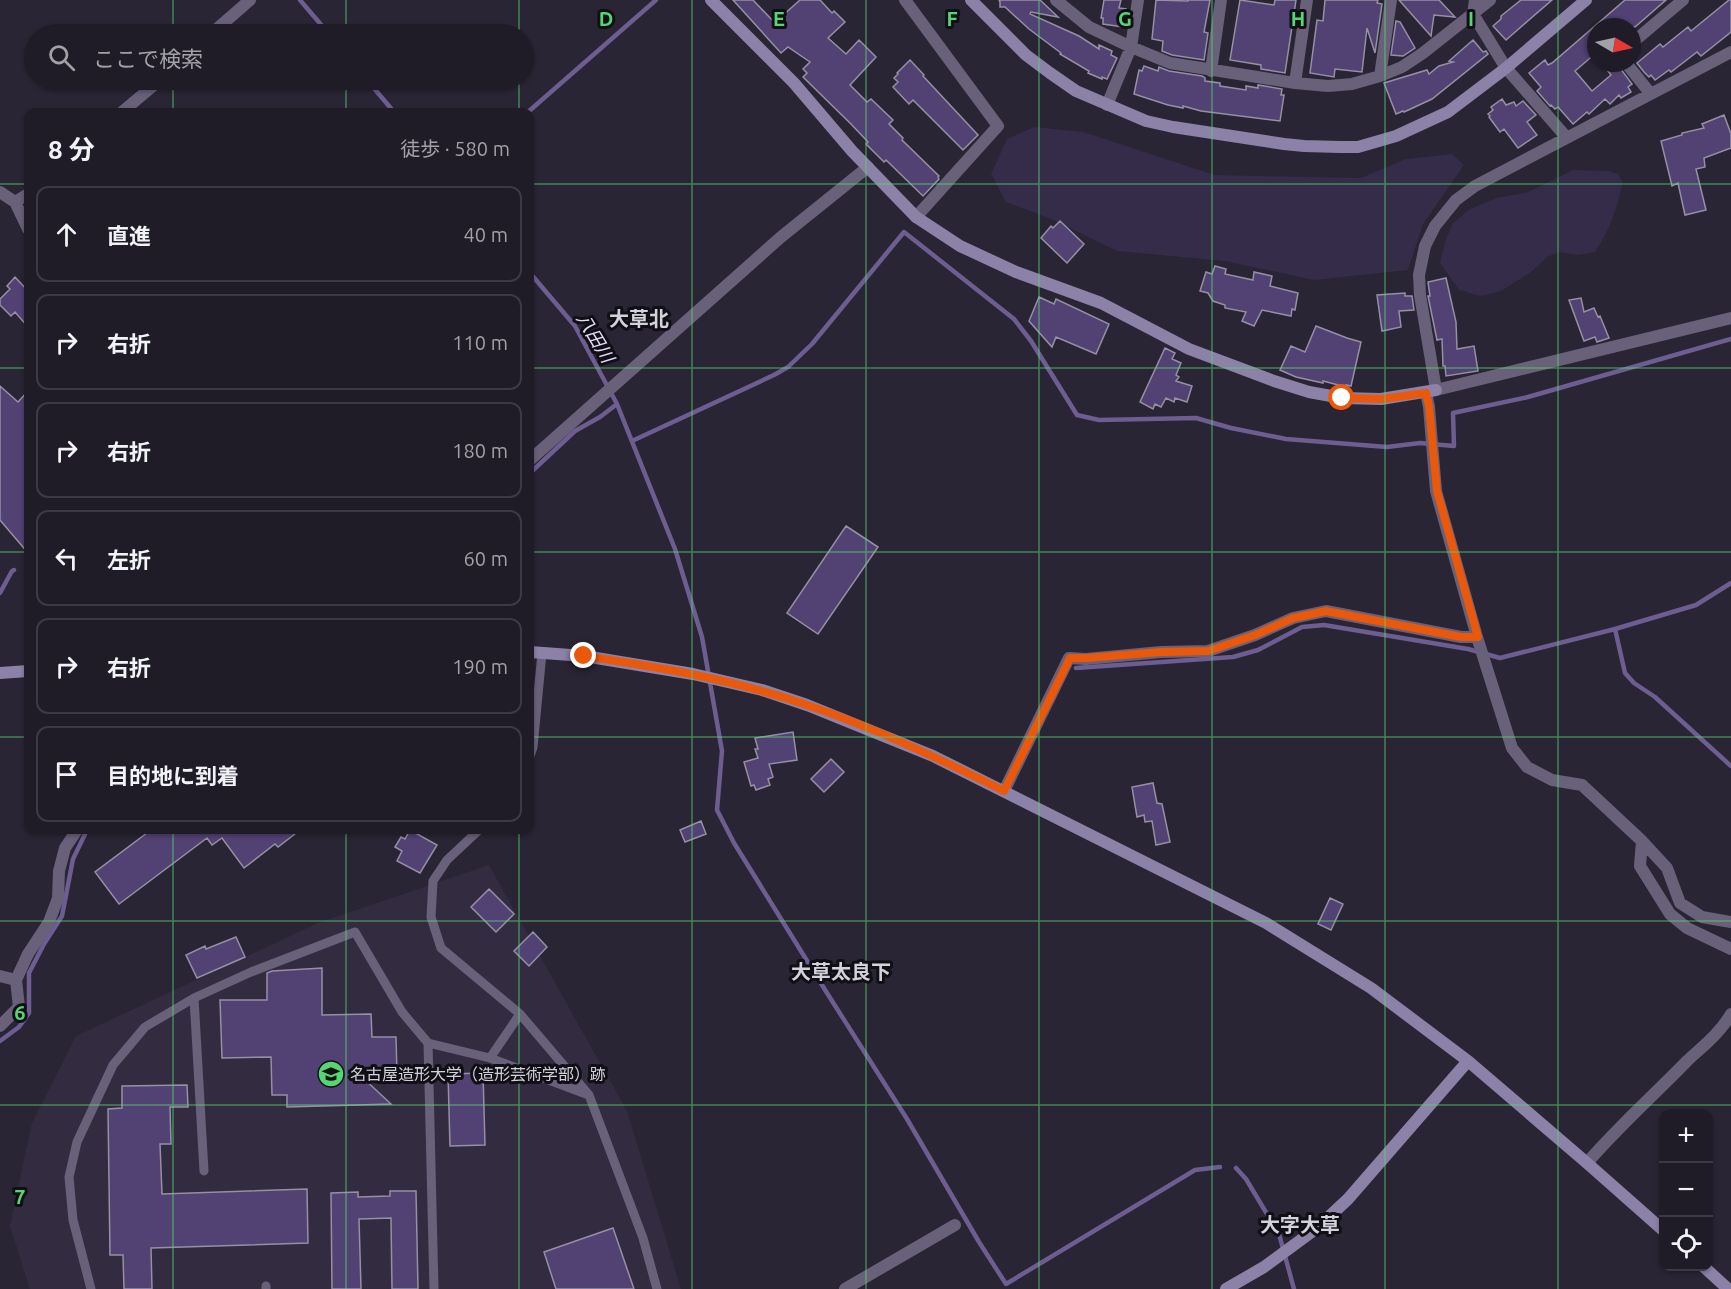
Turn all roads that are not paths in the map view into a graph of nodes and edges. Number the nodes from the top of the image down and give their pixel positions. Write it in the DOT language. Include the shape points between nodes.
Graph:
graph roads {
  1 [pos="250,0"];
  2 [pos="711,0"];
  3 [pos="905,0"];
  4 [pos="971,0"];
  5 [pos="1056,0"];
  6 [pos="1138,0"];
  7 [pos="1221,0"];
  8 [pos="1307,0"];
  9 [pos="1391,0"];
  10 [pos="1475,0"];
  11 [pos="1490,0"];
  12 [pos="1586,0"];
  13 [pos="1683,0"];
  14 [pos="1473,14"];
  15 [pos="222,24"];
  16 [pos="1641,35"];
  17 [pos="1131,47"];
  18 [pos="1731,52"];
  19 [pos="1506,68"];
  20 [pos="1211,70"];
  21 [pos="1633,72"];
  22 [pos="1380,76"];
  23 [pos="1295,83"];
  24 [pos="148,90"];
  25 [pos="1650,93"];
  26 [pos="1107,105"];
  27 [pos="127,108"];
  28 [pos="1567,138"];
  29 [pos="868,166"];
  30 [pos="0,192"];
  31 [pos="24,196"];
  32 [pos="15,202"];
  33 [pos="916,217"];
  34 [pos="24,221"];
  35 [pos="1731,318"];
  36 [pos="1431,391"];
  37 [pos="534,456"];
  38 [pos="1478,637"];
  39 [pos="536,653"];
  40 [pos="24,671"];
  41 [pos="0,673"];
  42 [pos="534,716"];
  43 [pos="1004,791"];
  44 [pos="74,834"];
  45 [pos="475,834"];
  46 [pos="1642,841"];
  47 [pos="1731,922"];
  48 [pos="1731,949"];
  49 [pos="0,976"];
  50 [pos="16,980"];
  51 [pos="194,998"];
  52 [pos="520,1014"];
  53 [pos="1731,1014"];
  54 [pos="0,1026"];
  55 [pos="428,1043"];
  56 [pos="490,1058"];
  57 [pos="1468,1061"];
  58 [pos="589,1095"];
  59 [pos="1587,1163"];
  60 [pos="204,1171"];
  61 [pos="955,1225"];
  62 [pos="1659,1227"];
  63 [pos="1708,1271"];
  64 [pos="91,1289"];
  65 [pos="434,1289"];
  66 [pos="657,1289"];
  67 [pos="845,1289"];
  68 [pos="1226,1289"];
  69 [pos="1728,1289"];
  1 -- 15 [label="street"];
  2 -- 29 [label="street" via="794,83"];
  3 -- 33 [label="street" via="998,126"];
  4 -- 26 [label="street" via="1026,55 1076,91"];
  5 -- 17 [label="street" via="1089,27"];
  6 -- 17 [label="street"];
  7 -- 20 [label="street"];
  8 -- 23 [label="street"];
  9 -- 22 [label="street"];
  10 -- 14 [label="street"];
  11 -- 14 [label="street"];
  12 -- 19 [label="street"];
  13 -- 16 [label="street"];
  14 -- 19 [label="street"];
  14 -- 22 [label="street" via="1423,53"];
  17 -- 20 [label="street" via="1170,63"];
  17 -- 26 [label="street"];
  18 -- 25 [label="street"];
  19 -- 26 [label="street" via="1448,112 1396,136 1358,147 1304,146 1173,127"];
  19 -- 28 [label="street"];
  20 -- 23 [label="street"];
  21 -- 25 [label="street"];
  22 -- 23 [label="street" via="1344,85"];
  24 -- 27 [label="street"];
  25 -- 28 [label="street"];
  28 -- 36 [label="street" via="1456,200 1425,246 1419,275"];
  29 -- 33 [label="street"];
  29 -- 37 [label="street" via="781,237"];
  30 -- 32 [label="street"];
  31 -- 32 [label="street"];
  32 -- 34 [label="street"];
  33 -- 36 [label="street" via="960,246 1016,272 1101,303 1190,349 1263,378 1342,398 1381,399"];
  35 -- 36 [label="street"];
  36 -- 38 [label="street" via="1437,491"];
  38 -- 43 [label="street" via="1326,611 1293,618 1208,651 1070,658"];
  38 -- 46 [label="street" via="1512,748 1527,767 1552,780 1582,785"];
  39 -- 42 [label="lane"];
  39 -- 43 [label="street" via="584,656 762,690 933,756"];
  40 -- 41 [label="street"];
  43 -- 57 [label="street" via="1266,923 1371,988"];
  44 -- 50 [label="street" via="65,848 58,898 49,922"];
  45 -- 52 [label="lane" via="447,860 433,881 431,917 441,948"];
  46 -- 47 [label="street" via="1667,868 1680,903 1702,917"];
  46 -- 48 [label="street" via="1640,866 1670,914 1687,928"];
  49 -- 50 [label="street"];
  50 -- 54 [label="street" via="19,1007"];
  51 -- 55 [label="lane" via="355,932 402,1012"];
  51 -- 60 [label="lane"];
  51 -- 64 [label="lane" via="145,1027 113,1065 77,1142 69,1177 74,1220"];
  52 -- 56 [label="lane"];
  52 -- 58 [label="lane"];
  53 -- 59 [label="street"];
  55 -- 56 [label="lane"];
  55 -- 65 [label="lane"];
  56 -- 58 [label="lane"];
  57 -- 59 [label="street"];
  57 -- 68 [label="street" via="1348,1199 1317,1228"];
  58 -- 66 [label="lane" via="643,1238"];
  59 -- 62 [label="street"];
  61 -- 67 [label="street"];
  63 -- 69 [label="street"];
}
